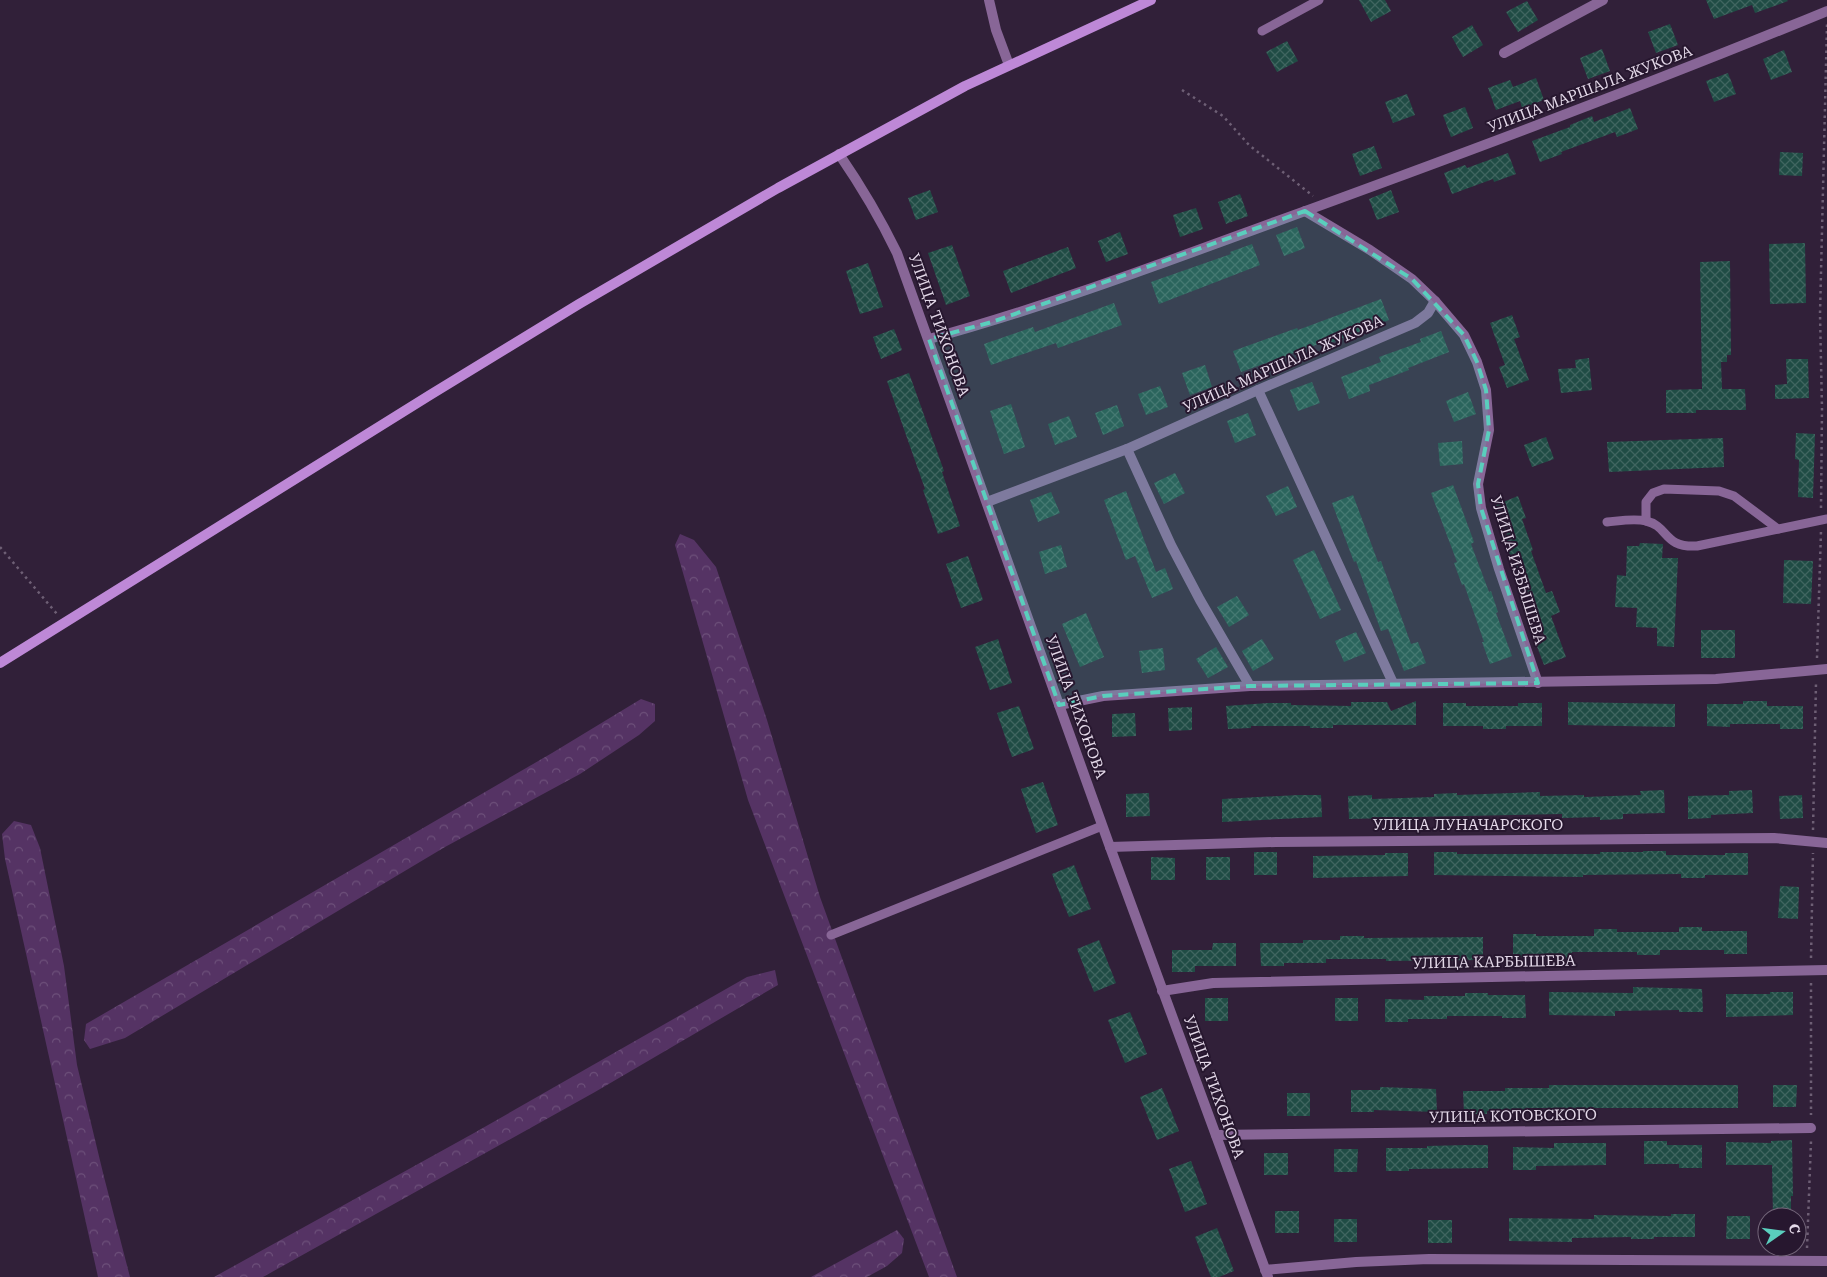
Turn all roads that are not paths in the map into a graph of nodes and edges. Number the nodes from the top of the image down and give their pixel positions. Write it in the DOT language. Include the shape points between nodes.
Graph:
graph roads {
  1 [pos="989,0"];
  2 [pos="1151,0"];
  3 [pos="1319,0"];
  4 [pos="1603,0"];
  5 [pos="1827,11"];
  6 [pos="1262,31"];
  7 [pos="1504,53"];
  8 [pos="1009,65"];
  9 [pos="839,154"];
  10 [pos="1305,212"];
  11 [pos="1435,301"];
  12 [pos="929,339"];
  13 [pos="1258,390"];
  14 [pos="1127,449"];
  15 [pos="987,502"];
  16 [pos="1824,520"];
  17 [pos="1646,521"];
  18 [pos="1607,522"];
  19 [pos="1778,530"];
  20 [pos="0,663"];
  21 [pos="1822,669"];
  22 [pos="1393,683"];
  23 [pos="1538,683"];
  24 [pos="1250,686"];
  25 [pos="1059,705"];
  26 [pos="1102,826"];
  27 [pos="1827,843"];
  28 [pos="1110,848"];
  29 [pos="831,934"];
  30 [pos="1827,970"];
  31 [pos="1162,991"];
  32 [pos="1811,1128"];
  33 [pos="1216,1135"];
  34 [pos="1827,1261"];
  35 [pos="1267,1274"];
  1 -- 8 [label="street"];
  2 -- 8 [label="main road"];
  3 -- 6 [label="lane"];
  4 -- 7 [label="street"];
  5 -- 10 [label="street, УЛИЦА МАРШАЛА ЖУКОВА" via="1685,70"];
  8 -- 9 [label="main road"];
  9 -- 12 [label="street, УЛИЦА ТИХОНОВА" via="884,225"];
  9 -- 20 [label="main road" via="562,314"];
  10 -- 11 [label="street" via="1391,264"];
  10 -- 12 [label="street, УЛИЦА МАРШАЛА ЖУКОВА" via="1002,318"];
  11 -- 13 [label="street, УЛИЦА МАРШАЛА ЖУКОВА" via="1428,313 1415,323"];
  11 -- 23 [label="street, УЛИЦА ИЗБЫШЕВА" via="1464,336 1486,390 1489,430 1478,484 1481,508"];
  12 -- 15 [label="street, УЛИЦА ТИХОНОВА"];
  13 -- 14 [label="street, УЛИЦА МАРШАЛА ЖУКОВА"];
  13 -- 22 [label="street"];
  14 -- 15 [label="street, УЛИЦА МАРШАЛА ЖУКОВА"];
  14 -- 24 [label="street" via="1171,545"];
  15 -- 25 [label="street, УЛИЦА ТИХОНОВА"];
  16 -- 19 [label="lane"];
  17 -- 18 [label="lane"];
  17 -- 19 [label="lane" via="1683,547"];
  17 -- 19 [label="lane" via="1646,502 1653,493 1664,489 1719,491 1734,496"];
  21 -- 23 [label="street" via="1716,679"];
  22 -- 23 [label="street"];
  22 -- 24 [label="street"];
  24 -- 25 [label="street" via="1103,696"];
  25 -- 26 [label="street, УЛИЦА ТИХОНОВА"];
  26 -- 28 [label="street, УЛИЦА ТИХОНОВА"];
  26 -- 29 [label="lane"];
  27 -- 28 [label="street, УЛИЦА ЛУНАЧАРСКОГО" via="1774,838 1286,842"];
  28 -- 31 [label="street, УЛИЦА ТИХОНОВА"];
  30 -- 31 [label="street, УЛИЦА КАРБЫШЕВА" via="1213,983"];
  31 -- 33 [label="street, УЛИЦА ТИХОНОВА"];
  32 -- 33 [label="street, УЛИЦА КОТОВСКОГО"];
  33 -- 35 [label="street, УЛИЦА ТИХОНОВА"];
  34 -- 35 [label="street" via="1430,1259 1356,1262"];
}
